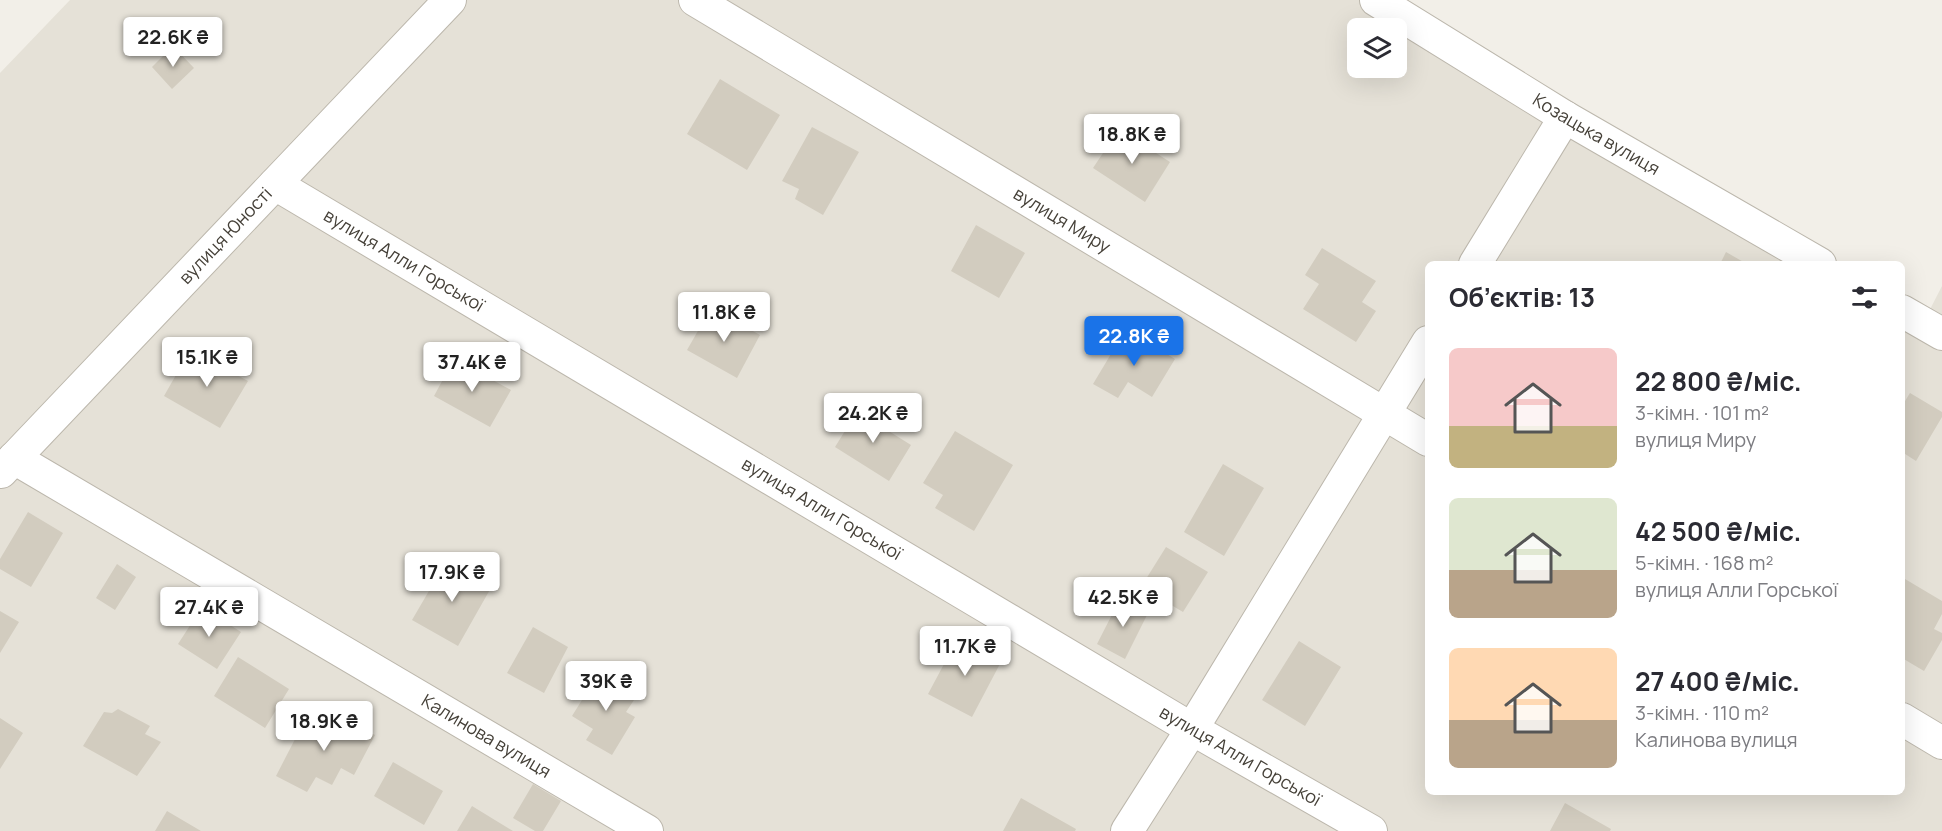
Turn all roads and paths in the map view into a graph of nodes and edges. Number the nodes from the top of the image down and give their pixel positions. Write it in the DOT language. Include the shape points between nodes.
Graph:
graph roads {
  1 [pos="450,0"];
  2 [pos="695,0"];
  3 [pos="1376,0"];
  4 [pos="1565,117"];
  5 [pos="275,184"];
  6 [pos="1478,261"];
  7 [pos="1816,261"];
  8 [pos="1905,313"];
  9 [pos="1942,334"];
  10 [pos="1425,347"];
  11 [pos="1384,414"];
  12 [pos="1425,438"];
  13 [pos="7,465"];
  14 [pos="1905,721"];
  15 [pos="1192,729"];
  16 [pos="1942,743"];
  17 [pos="647,831"];
  18 [pos="1127,831"];
  19 [pos="1371,831"];
  1 -- 5 [label="street, вулиця Юності"];
  2 -- 11 [label="street, вулиця Миру"];
  3 -- 4 [label="street, Козацька вулиця"];
  4 -- 6 [label="street"];
  4 -- 7 [label="street, Козацька вулиця"];
  5 -- 13 [label="street, вулиця Юності"];
  5 -- 15 [label="street, вулиця Алли Горської"];
  8 -- 9 [label="street"];
  10 -- 11 [label="street"];
  11 -- 12 [label="street, вулиця Миру"];
  11 -- 15 [label="street"];
  13 -- 17 [label="street, Калинова вулиця"];
  14 -- 16 [label="street"];
  15 -- 18 [label="street"];
  15 -- 19 [label="street, вулиця Алли Горської"];
}
